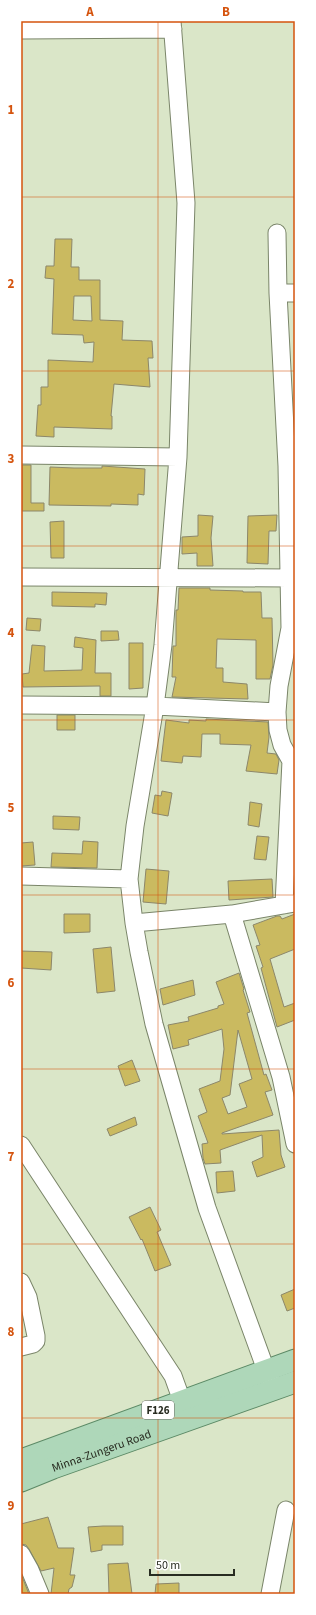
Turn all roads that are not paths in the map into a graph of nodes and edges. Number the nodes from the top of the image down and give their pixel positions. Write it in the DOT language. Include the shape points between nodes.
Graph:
graph roads {
  1 [pos="73,25"];
  2 [pos="172,25"];
  3 [pos="21,30"];
  4 [pos="277,233"];
  5 [pos="295,293"];
  6 [pos="278,294"];
  7 [pos="21,455"];
  8 [pos="178,457"];
  9 [pos="21,577"];
  10 [pos="169,577"];
  11 [pos="289,578"];
  12 [pos="293,628"];
  13 [pos="21,705"];
  14 [pos="155,706"];
  15 [pos="277,712"];
  16 [pos="293,761"];
  17 [pos="21,876"];
  18 [pos="129,879"];
  19 [pos="289,904"];
  20 [pos="232,914"];
  21 [pos="134,923"];
  22 [pos="295,1144"];
  23 [pos="22,1149"];
  24 [pos="21,1282"];
  25 [pos="21,1347"];
  26 [pos="295,1360"];
  27 [pos="270,1380"];
  28 [pos="295,1382"];
  29 [pos="182,1401"];
  30 [pos="21,1460"];
  31 [pos="21,1481"];
  32 [pos="286,1510"];
  33 [pos="21,1554"];
  34 [pos="40,1594"];
  35 [pos="270,1594"];
  1 -- 2 [label="street"];
  1 -- 3 [label="street"];
  2 -- 8 [label="street" via="186,203"];
  4 -- 6 [label="street"];
  5 -- 6 [label="street"];
  6 -- 11 [label="street" via="287,466"];
  7 -- 8 [label="street"];
  8 -- 10 [label="street"];
  9 -- 10 [label="street"];
  10 -- 11 [label="street"];
  10 -- 14 [label="street"];
  11 -- 12 [label="street"];
  12 -- 15 [label="street" via="279,686"];
  13 -- 14 [label="street"];
  14 -- 15 [label="street"];
  14 -- 18 [label="street"];
  15 -- 16 [label="street" via="282,745"];
  16 -- 19 [label="street"];
  17 -- 18 [label="street"];
  18 -- 21 [label="street"];
  19 -- 20 [label="street"];
  20 -- 21 [label="street"];
  20 -- 22 [label="street" via="281,1077"];
  21 -- 27 [label="street" via="154,1024 207,1208"];
  23 -- 29 [label="street" via="173,1376"];
  24 -- 25 [label="street" via="28,1297 36,1341"];
  26 -- 27 [label="main road, Minna-Zungeru Road / F126"];
  27 -- 28 [label="main road, Minna-Zungeru Road / F126"];
  27 -- 29 [label="main road, Minna-Zungeru Road / F126"];
  27 -- 31 [label="main road, Minna-Zungeru Road / F126"];
  29 -- 30 [label="main road, Minna-Zungeru Road / F126"];
  32 -- 35 [label="street"];
  33 -- 34 [label="street"];
}
